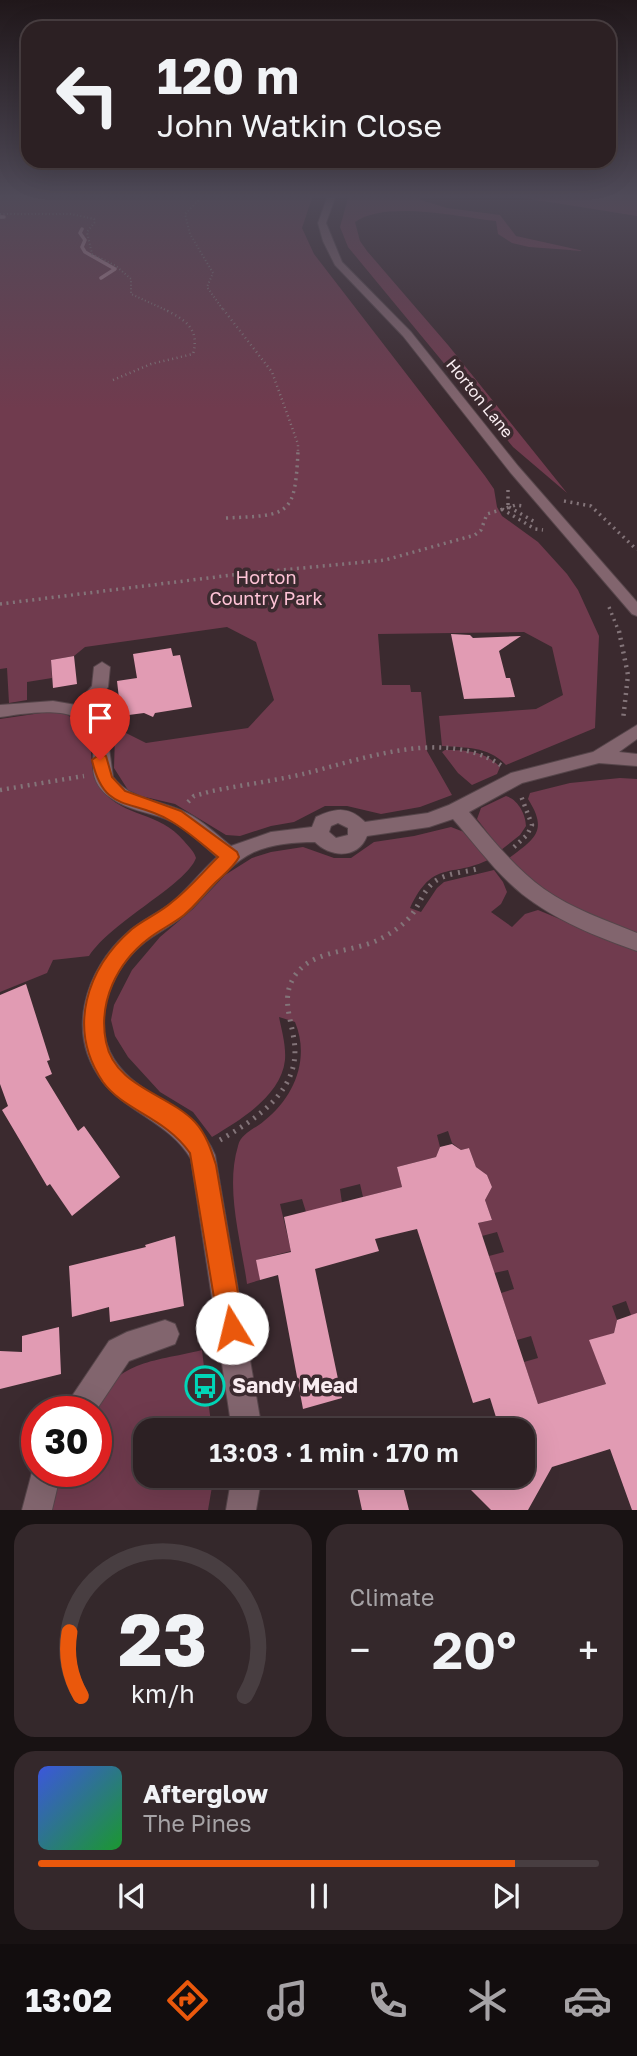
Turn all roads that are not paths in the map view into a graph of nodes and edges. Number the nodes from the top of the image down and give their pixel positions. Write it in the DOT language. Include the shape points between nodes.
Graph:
graph roads {
  1 [pos="343,268"];
  2 [pos="637,611"];
  3 [pos="102,667"];
  4 [pos="0,711"];
  5 [pos="80,712"];
  6 [pos="637,731"];
  7 [pos="598,757"];
  8 [pos="637,761"];
  9 [pos="456,810"];
  10 [pos="230,857"];
  11 [pos="637,942"];
  12 [pos="164,1334"];
  13 [pos="89,1396"];
  14 [pos="245,1418"];
  15 [pos="42,1487"];
  16 [pos="245,1488"];
  17 [pos="37,1510"];
  18 [pos="241,1510"];
  1 -- 2 [label="street, Horton Lane" via="407,334"];
  3 -- 5 [label="street" via="100,687"];
  4 -- 5 [label="street" via="49,706"];
  5 -- 10 [label="street" via="98,727 102,773 108,785 119,795 175,815"];
  6 -- 7 [label="street"];
  7 -- 8 [label="street"];
  7 -- 9 [label="street" via="517,778"];
  9 -- 10 [label="street" via="419,823 359,830 355,841 343,847 328,844 319,834 261,842"];
  9 -- 11 [label="street" via="498,858 549,903"];
  10 -- 14 [label="street" via="178,909 140,934 119,955 101,984 94,1039 111,1076 182,1125 201,1151"];
  12 -- 13 [label="street" via="119,1351"];
  15 -- 17 [label="street"];
  16 -- 18 [label="street"];
}
